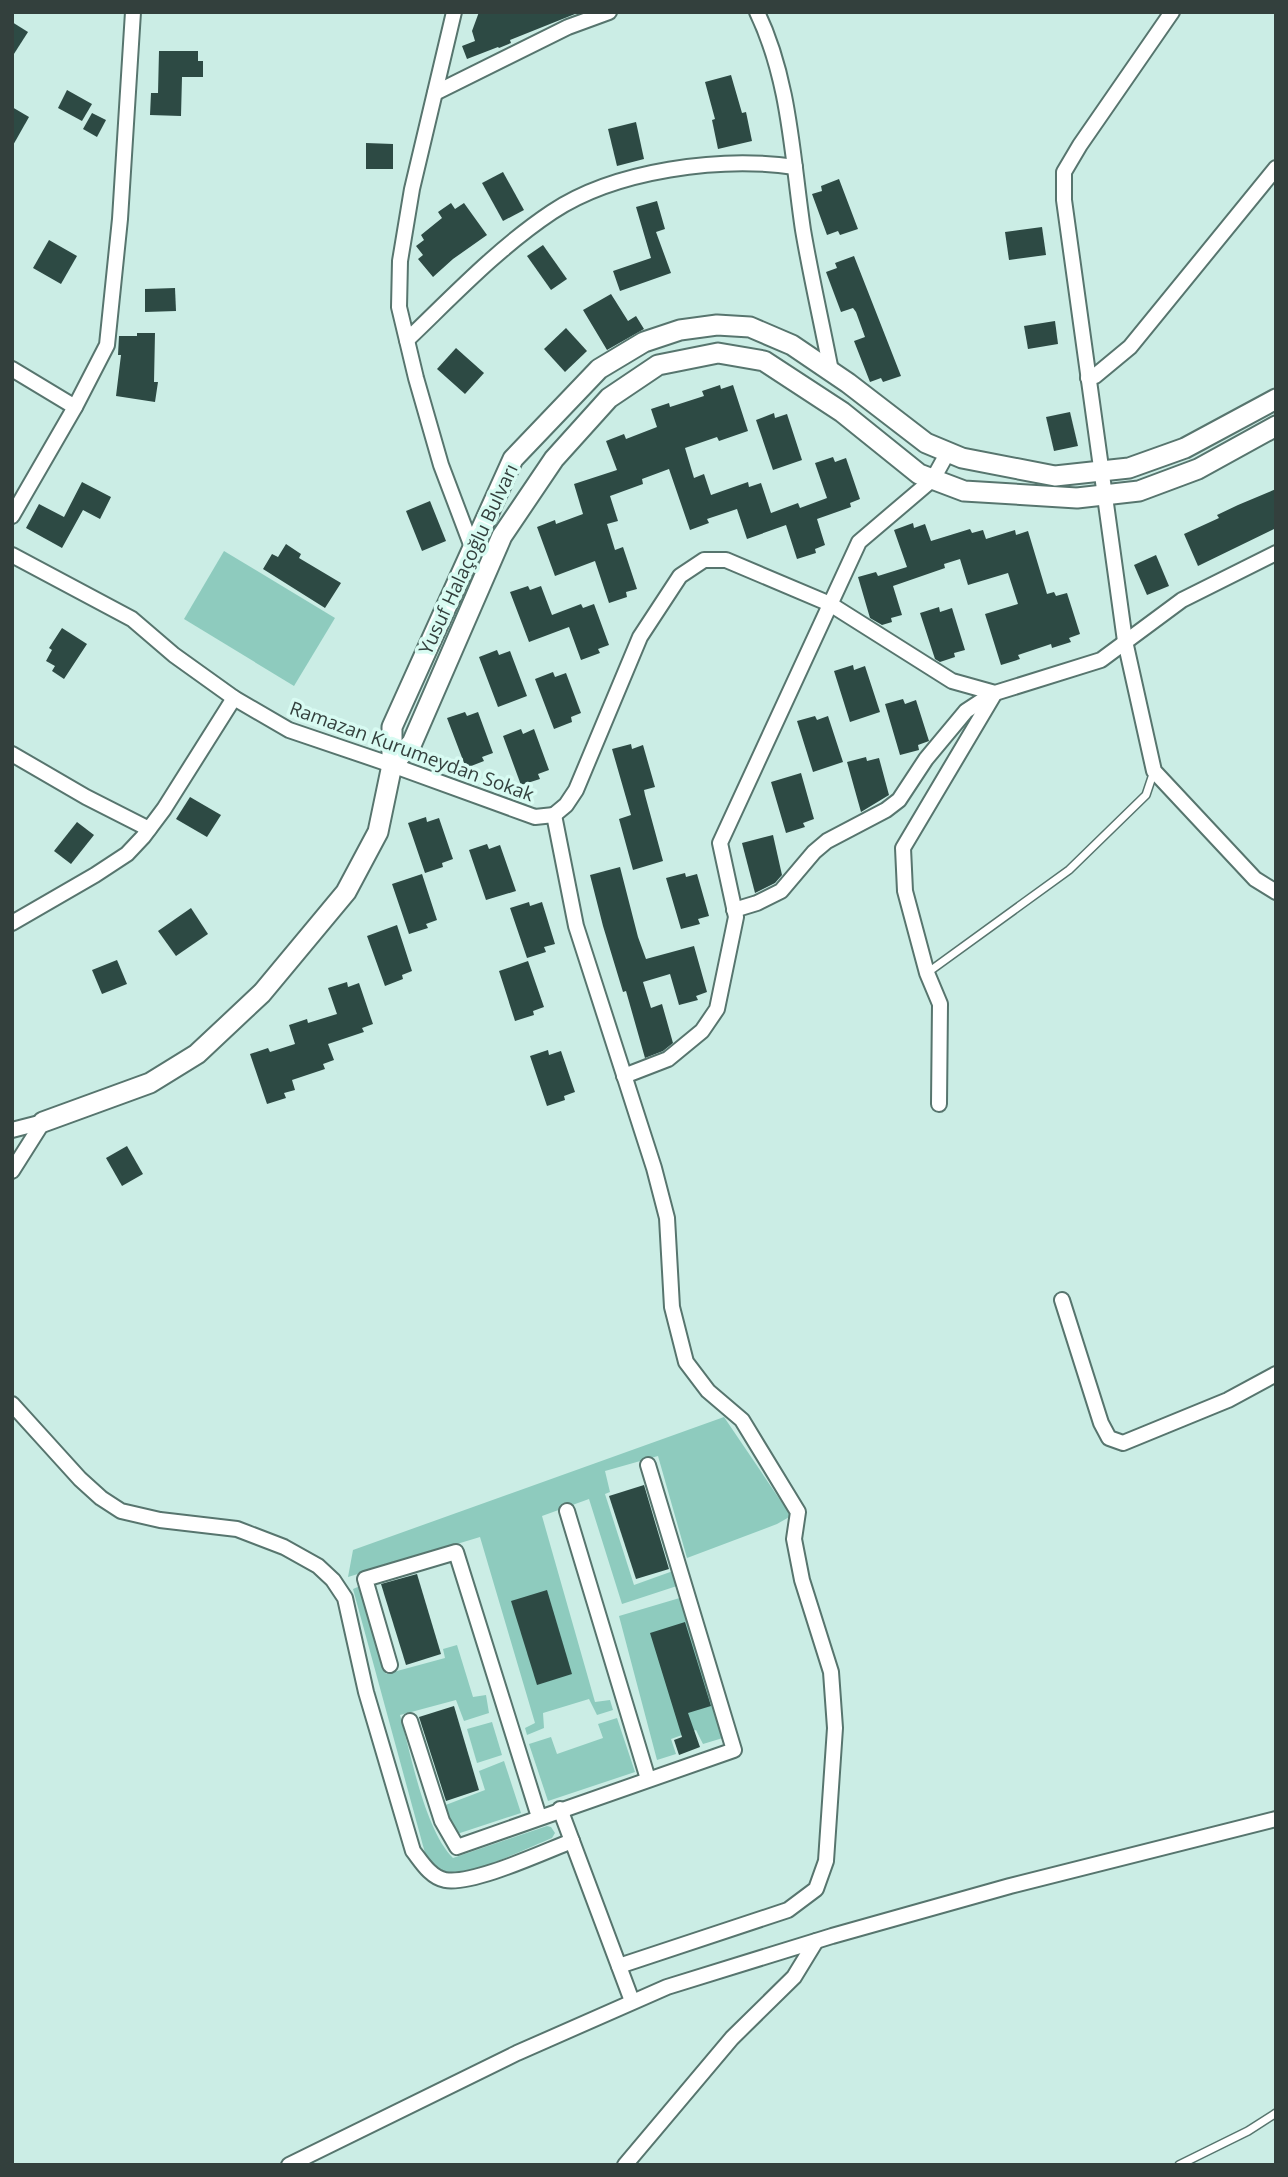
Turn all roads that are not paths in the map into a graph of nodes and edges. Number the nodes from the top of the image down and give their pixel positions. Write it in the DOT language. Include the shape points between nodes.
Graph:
graph roads {
  1 [pos="134,12"];
  2 [pos="454,12"];
  3 [pos="610,12"];
  4 [pos="757,12"];
  5 [pos="1171,12"];
  6 [pos="435,93"];
  7 [pos="795,167"];
  8 [pos="1274,173"];
  9 [pos="407,340"];
  10 [pos="12,369"];
  11 [pos="831,371"];
  12 [pos="1088,378"];
  13 [pos="1276,399"];
  14 [pos="75,407"];
  15 [pos="1276,426"];
  16 [pos="948,452"];
  17 [pos="1101,471"];
  18 [pos="933,479"];
  19 [pos="1104,495"];
  20 [pos="12,516"];
  21 [pos="472,547"];
  22 [pos="1276,552"];
  23 [pos="12,555"];
  24 [pos="830,604"];
  25 [pos="1125,641"];
  26 [pos="995,693"];
  27 [pos="234,698"];
  28 [pos="12,754"];
  29 [pos="393,765"];
  30 [pos="1154,771"];
  31 [pos="554,815"];
  32 [pos="149,829"];
  33 [pos="1276,892"];
  34 [pos="734,910"];
  35 [pos="12,923"];
  36 [pos="927,973"];
  37 [pos="624,1076"];
  38 [pos="939,1104"];
  39 [pos="43,1122"];
  40 [pos="12,1129"];
  41 [pos="12,1171"];
  42 [pos="1062,1300"];
  43 [pos="1276,1374"];
  44 [pos="12,1404"];
  45 [pos="648,1465"];
  46 [pos="567,1511"];
  47 [pos="390,1665"];
  48 [pos="410,1721"];
  49 [pos="648,1779"];
  50 [pos="560,1809"];
  51 [pos="539,1817"];
  52 [pos="1276,1819"];
  53 [pos="572,1841"];
  54 [pos="816,1941"];
  55 [pos="618,1966"];
  56 [pos="632,2001"];
  57 [pos="1276,2113"];
  58 [pos="289,2165"];
  59 [pos="625,2165"];
  60 [pos="1179,2165"];
  1 -- 14 [label="street" via="107,345"];
  2 -- 6 [label="street"];
  3 -- 6 [label="street" via="568,27"];
  4 -- 7 [label="street" via="785,93"];
  5 -- 12 [label="street" via="1064,172"];
  6 -- 9 [label="street" via="400,261 399,307"];
  7 -- 9 [label="street" via="764,162 669,169 606,185 553,211 500,252"];
  7 -- 11 [label="street"];
  8 -- 12 [label="street" via="1130,347"];
  9 -- 21 [label="street" via="441,465"];
  10 -- 14 [label="street"];
  11 -- 16 [label="street, Yusuf Halaçoğlu Bulvarı" via="926,443"];
  11 -- 21 [label="street, Yusuf Halaçoğlu Bulvarı" via="792,345 750,327 704,326 644,342 599,369 513,459"];
  12 -- 17 [label="street"];
  13 -- 17 [label="street, Yusuf Halaçoğlu Bulvarı" via="1185,447 1129,468"];
  14 -- 20 [label="street"];
  15 -- 19 [label="street, Yusuf Halaçoğlu Bulvarı" via="1198,469 1139,491"];
  16 -- 17 [label="street, Yusuf Halaçoğlu Bulvarı" via="1055,476"];
  16 -- 18 [label="street"];
  17 -- 19 [label="street"];
  18 -- 19 [label="street, Yusuf Halaçoğlu Bulvarı" via="964,491 1077,498"];
  18 -- 24 [label="street" via="859,542"];
  18 -- 29 [label="street, Yusuf Halaçoğlu Bulvarı" via="919,474 842,412 764,360 718,353 658,365 609,398 554,458 502,536 412,743"];
  19 -- 25 [label="street"];
  21 -- 29 [label="street, Yusuf Halaçoğlu Bulvarı" via="392,727"];
  22 -- 25 [label="street" via="1182,600"];
  23 -- 27 [label="street, Ramazan Kurumeydan Sokak" via="132,619"];
  24 -- 26 [label="street" via="952,681"];
  24 -- 31 [label="street" via="726,560 704,560 680,576 640,637 576,790"];
  24 -- 34 [label="street" via="720,843"];
  25 -- 26 [label="street" via="1101,660"];
  25 -- 30 [label="street"];
  26 -- 34 [label="street" via="966,711 899,800 827,841 781,891"];
  26 -- 36 [label="street" via="903,848 905,891"];
  27 -- 29 [label="street, Ramazan Kurumeydan Sokak" via="289,730"];
  27 -- 32 [label="street"];
  28 -- 32 [label="street"];
  29 -- 31 [label="street, Ramazan Kurumeydan Sokak" via="535,817"];
  29 -- 39 [label="street, Yusuf Halaçoğlu Bulvarı" via="378,832 346,892 262,993 197,1054 150,1083"];
  30 -- 33 [label="street" via="1255,879"];
  30 -- 36 [label="lane" via="1146,795 1069,870"];
  31 -- 37 [label="street" via="576,926"];
  32 -- 35 [label="street" via="127,854"];
  34 -- 37 [label="street" via="718,1009 702,1031 668,1059"];
  36 -- 38 [label="street" via="940,1004"];
  37 -- 55 [label="street" via="667,1218 672,1307 686,1362 708,1391 742,1420 798,1512 794,1539 831,1672 835,1728 826,1861 816,1889 788,1910"];
  39 -- 40 [label="street"];
  39 -- 41 [label="street"];
  42 -- 43 [label="street" via="1101,1423 1109,1438 1123,1443 1228,1400"];
  44 -- 53 [label="street" via="80,1479 121,1511 237,1530 284,1547 333,1580 345,1598 366,1692 412,1851 426,1868 443,1880 464,1879"];
  45 -- 49 [label="street" via="734,1750"];
  46 -- 49 [label="street"];
  47 -- 51 [label="street" via="365,1579 456,1552"];
  48 -- 51 [label="street" via="442,1821 457,1847"];
  49 -- 50 [label="street"];
  50 -- 51 [label="street"];
  50 -- 53 [label="street"];
  52 -- 54 [label="street"];
  53 -- 55 [label="street"];
  54 -- 56 [label="street"];
  54 -- 59 [label="street" via="794,1977 732,2038"];
  55 -- 56 [label="street"];
  56 -- 58 [label="street"];
  57 -- 60 [label="lane"];
}
